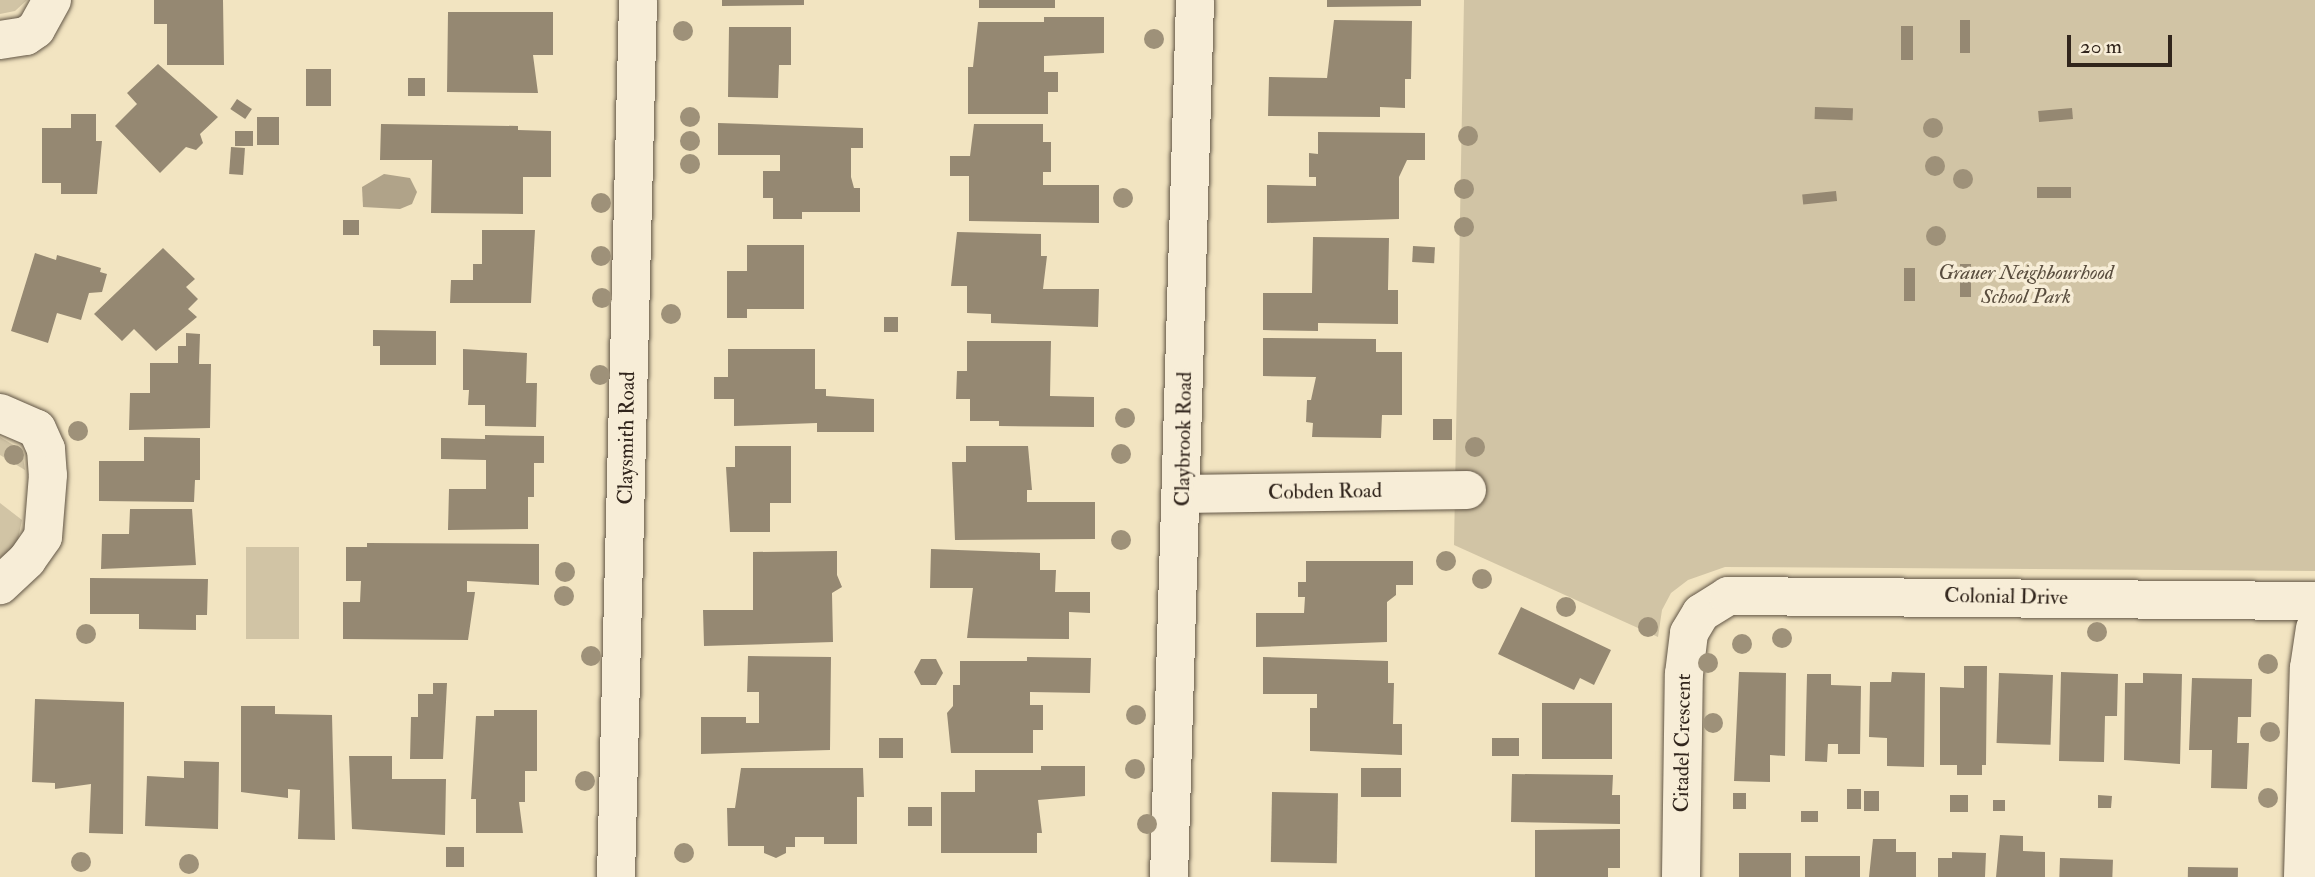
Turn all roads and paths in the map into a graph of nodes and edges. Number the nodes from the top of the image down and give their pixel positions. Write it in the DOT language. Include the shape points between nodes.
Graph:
graph roads {
  1 [pos="52,0"];
  2 [pos="638,0"];
  3 [pos="1195,0"];
  4 [pos="0,40"];
  5 [pos="0,413"];
  6 [pos="1467,490"];
  7 [pos="1182,494"];
  8 [pos="0,585"];
  9 [pos="2315,601"];
  10 [pos="1701,613"];
  11 [pos="2315,628"];
  12 [pos="616,877"];
  13 [pos="1169,877"];
  14 [pos="1681,877"];
  15 [pos="2303,877"];
  1 -- 4 [label="street" via="36,29 26,36"];
  2 -- 12 [label="street, Claysmith Road"];
  3 -- 7 [label="street, Claybrook Road"];
  5 -- 8 [label="street" via="37,429 46,449 48,475 43,537"];
  6 -- 7 [label="street, Cobden Road"];
  7 -- 13 [label="street, Claybrook Road"];
  9 -- 10 [label="street, Colonial Drive" via="1760,594 1728,596"];
  10 -- 14 [label="street, Citadel Crescent" via="1689,633 1684,674"];
  11 -- 15 [label="street" via="2309,668"];
}
